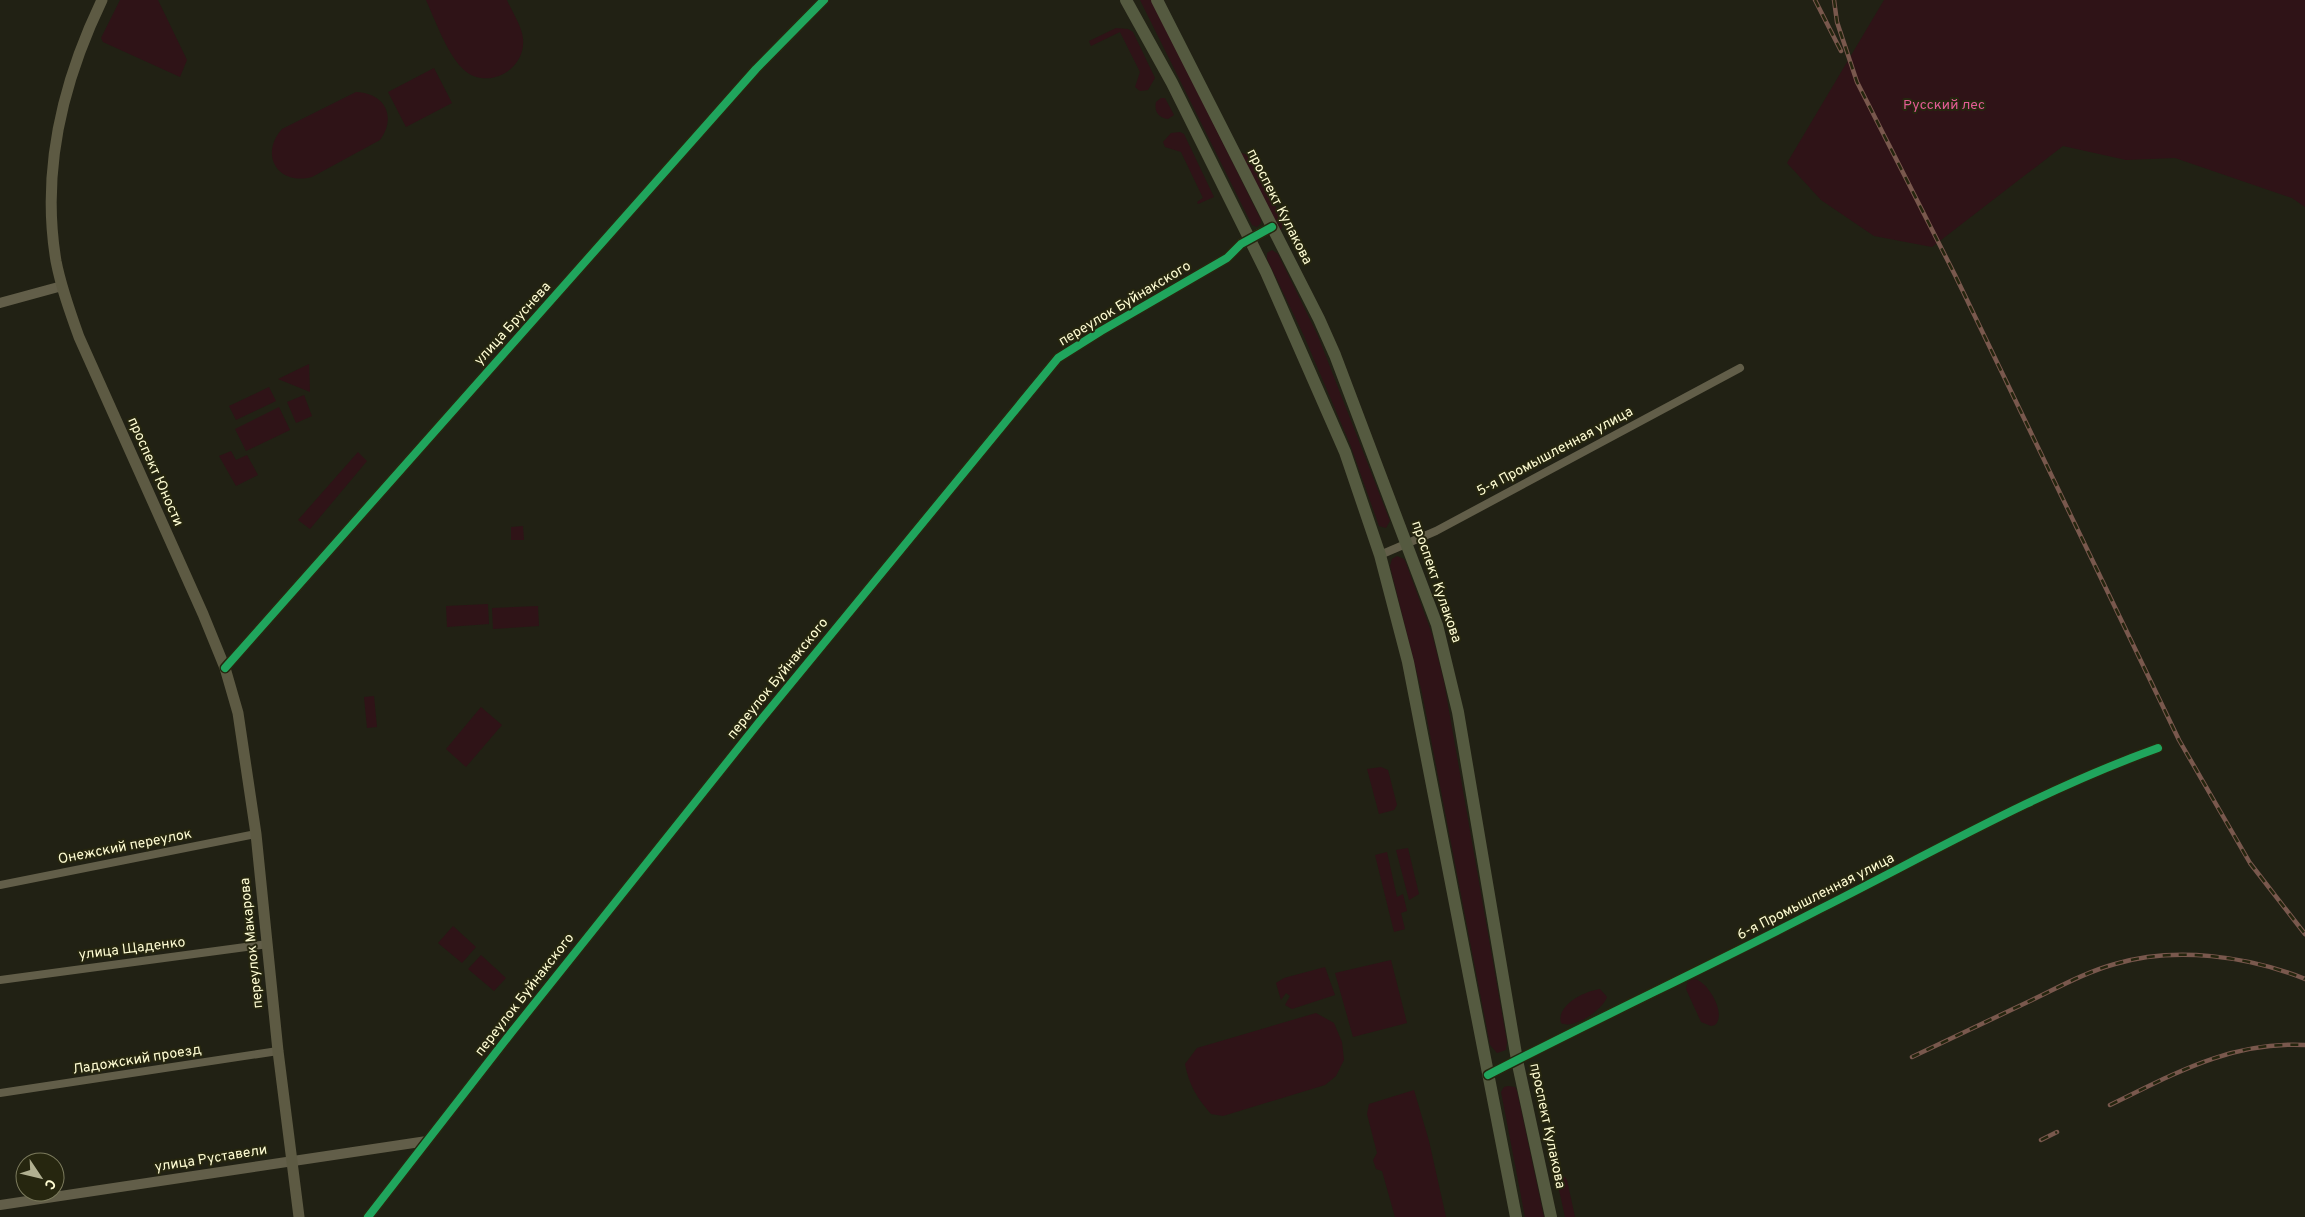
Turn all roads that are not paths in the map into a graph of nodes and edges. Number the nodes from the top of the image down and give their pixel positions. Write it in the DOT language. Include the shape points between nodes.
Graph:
graph roads {
  1 [pos="102,0"];
  2 [pos="824,0"];
  3 [pos="1126,0"];
  4 [pos="1157,0"];
  5 [pos="1272,228"];
  6 [pos="1250,238"];
  7 [pos="62,286"];
  8 [pos="0,303"];
  9 [pos="1740,368"];
  10 [pos="1408,544"];
  11 [pos="1380,555"];
  12 [pos="225,668"];
  13 [pos="2158,748"];
  14 [pos="256,834"];
  15 [pos="0,885"];
  16 [pos="268,944"];
  17 [pos="0,980"];
  18 [pos="278,1051"];
  19 [pos="1517,1060"];
  20 [pos="1488,1075"];
  21 [pos="0,1093"];
  22 [pos="427,1141"];
  23 [pos="292,1161"];
  24 [pos="0,1205"];
  25 [pos="373,1215"];
  26 [pos="298,1217"];
  27 [pos="1516,1217"];
  28 [pos="1552,1217"];
  1 -- 7 [label="main road, проспект Юности" via="67,88 55,140 53,232"];
  2 -- 12 [label="street, улица Бруснева" via="756,69"];
  3 -- 6 [label="main road"];
  4 -- 5 [label="main road, проспект Кулакова"];
  5 -- 6 [label="street, переулок Буйнакского"];
  5 -- 10 [label="main road, проспект Кулакова" via="1335,355"];
  6 -- 11 [label="main road" via="1330,415"];
  6 -- 22 [label="street, переулок Буйнакского" via="1227,258 1058,358 760,720"];
  7 -- 8 [label="street"];
  7 -- 12 [label="main road, проспект Юности" via="90,363"];
  9 -- 10 [label="street, 5-я Промышленная улица"];
  10 -- 11 [label="street, 5-я Промышленная улица"];
  10 -- 19 [label="main road, проспект Кулакова" via="1437,625 1458,712"];
  11 -- 20 [label="main road" via="1406,656"];
  12 -- 14 [label="main road, переулок Макарова" via="243,732"];
  13 -- 19 [label="street, 6-я Промышленная улица" via="2098,770 1976,829"];
  14 -- 15 [label="street, Онежский переулок"];
  14 -- 16 [label="main road, переулок Макарова"];
  16 -- 17 [label="street, улица Щаденко"];
  16 -- 18 [label="main road, переулок Макарова"];
  18 -- 21 [label="street, Ладожский проезд"];
  18 -- 23 [label="main road, переулок Макарова"];
  19 -- 20 [label="street, 6-я Промышленная улица"];
  19 -- 28 [label="main road, проспект Кулакова"];
  20 -- 27 [label="main road"];
  22 -- 23 [label="street, улица Руставели"];
  22 -- 25 [label="street, переулок Буйнакского"];
  23 -- 24 [label="street, улица Руставели"];
  23 -- 26 [label="main road, переулок Макарова"];
}
